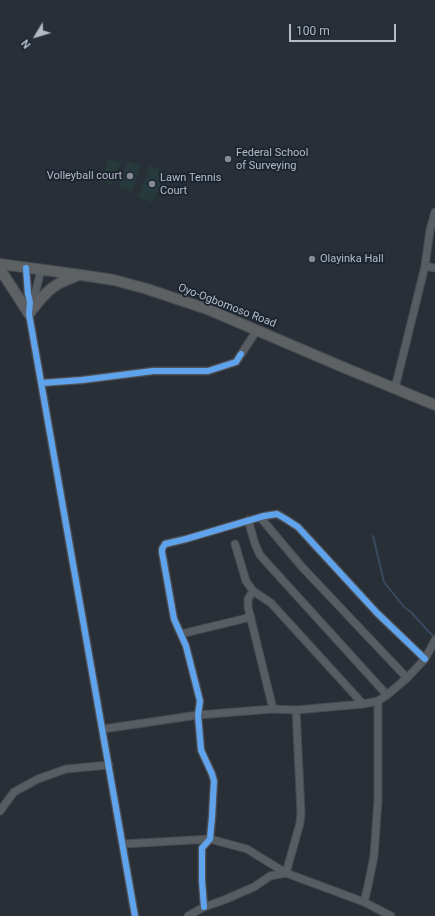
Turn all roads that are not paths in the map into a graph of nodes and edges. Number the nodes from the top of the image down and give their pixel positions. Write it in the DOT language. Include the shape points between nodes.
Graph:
graph roads {
  1 [pos="435,212"];
  2 [pos="0,264"];
  3 [pos="425,266"];
  4 [pos="26,268"];
  5 [pos="435,268"];
  6 [pos="0,269"];
  7 [pos="41,269"];
  8 [pos="81,275"];
  9 [pos="30,302"];
  10 [pos="29,314"];
  11 [pos="257,330"];
  12 [pos="42,383"];
  13 [pos="396,388"];
  14 [pos="435,404"];
  15 [pos="260,517"];
  16 [pos="248,520"];
  17 [pos="234,544"];
  18 [pos="253,592"];
  19 [pos="251,617"];
  20 [pos="181,634"];
  21 [pos="435,641"];
  22 [pos="425,659"];
  23 [pos="407,678"];
  24 [pos="387,695"];
  25 [pos="378,701"];
  26 [pos="363,704"];
  27 [pos="273,709"];
  28 [pos="296,710"];
  29 [pos="198,716"];
  30 [pos="103,729"];
  31 [pos="109,766"];
  32 [pos="0,811"];
  33 [pos="210,839"];
  34 [pos="123,844"];
  35 [pos="286,873"];
  36 [pos="364,902"];
  37 [pos="204,907"];
  38 [pos="135,916"];
  39 [pos="188,916"];
  40 [pos="391,916"];
  1 -- 3 [label="street"];
  2 -- 4 [label="highway, Oyo-Ogbomoso Road"];
  3 -- 5 [label="street"];
  3 -- 13 [label="street"];
  4 -- 7 [label="highway, Oyo-Ogbomoso Road"];
  4 -- 9 [label="street"];
  6 -- 10 [label="highway"];
  7 -- 8 [label="highway, Oyo-Ogbomoso Road"];
  7 -- 9 [label="street" via="35,295"];
  8 -- 10 [label="highway" via="58,284"];
  8 -- 11 [label="highway, Oyo-Ogbomoso Road" via="147,289 207,309"];
  9 -- 10 [label="street"];
  10 -- 12 [label="street"];
  11 -- 12 [label="street" via="236,362 208,371 154,371"];
  11 -- 13 [label="highway, Oyo-Ogbomoso Road"];
  12 -- 30 [label="street"];
  13 -- 14 [label="highway, Oyo-Ogbomoso Road"];
  15 -- 16 [label="street"];
  15 -- 22 [label="street" via="277,514 298,527 377,612"];
  15 -- 23 [label="street" via="302,567"];
  16 -- 20 [label="street" via="163,546 174,619"];
  16 -- 24 [label="street" via="260,555"];
  17 -- 18 [label="street" via="246,581"];
  18 -- 19 [label="street" via="248,600"];
  18 -- 26 [label="street" via="271,603"];
  19 -- 20 [label="street"];
  19 -- 27 [label="street"];
  20 -- 29 [label="street" via="200,701"];
  21 -- 22 [label="street"];
  22 -- 23 [label="street"];
  23 -- 24 [label="street"];
  24 -- 25 [label="street"];
  25 -- 26 [label="street"];
  25 -- 36 [label="street" via="378,800 374,856"];
  26 -- 28 [label="street"];
  27 -- 28 [label="street"];
  27 -- 29 [label="street"];
  28 -- 35 [label="street" via="301,812"];
  29 -- 30 [label="street"];
  29 -- 33 [label="street" via="201,750 214,781"];
  30 -- 31 [label="street"];
  31 -- 32 [label="street" via="66,769 38,778 14,792"];
  31 -- 34 [label="street"];
  33 -- 34 [label="street"];
  33 -- 35 [label="street" via="247,849"];
  33 -- 37 [label="street" via="202,848"];
  34 -- 38 [label="street"];
  35 -- 36 [label="street"];
  35 -- 37 [label="street" via="270,876 254,887"];
  36 -- 40 [label="street"];
  37 -- 39 [label="street"];
}
